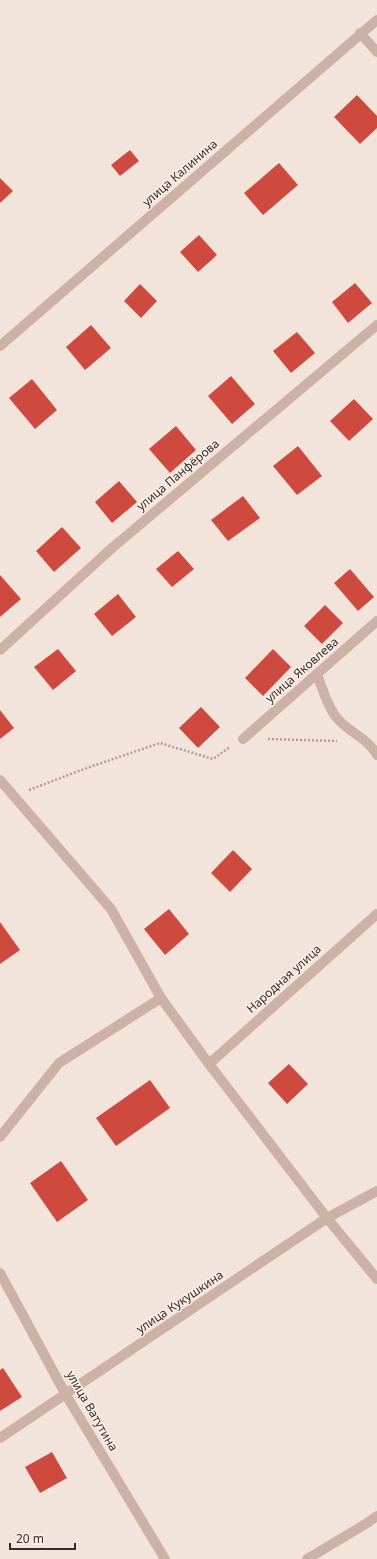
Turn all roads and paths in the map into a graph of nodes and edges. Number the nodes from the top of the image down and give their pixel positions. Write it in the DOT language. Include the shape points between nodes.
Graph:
graph roads {
  1 [pos="377,20"];
  2 [pos="360,33"];
  3 [pos="377,52"];
  4 [pos="377,325"];
  5 [pos="0,346"];
  6 [pos="377,621"];
  7 [pos="0,650"];
  8 [pos="317,674"];
  9 [pos="243,739"];
  10 [pos="338,741"];
  11 [pos="377,755"];
  12 [pos="0,780"];
  13 [pos="14,796"];
  14 [pos="377,914"];
  15 [pos="161,998"];
  16 [pos="208,1064"];
  17 [pos="0,1137"];
  18 [pos="377,1191"];
  19 [pos="327,1218"];
  20 [pos="0,1273"];
  21 [pos="377,1279"];
  22 [pos="66,1395"];
  23 [pos="0,1438"];
  24 [pos="377,1516"];
  25 [pos="165,1559"];
  26 [pos="306,1559"];
  1 -- 2 [label="street, улица Калинина"];
  2 -- 3 [label="street"];
  2 -- 5 [label="street, улица Калинина"];
  4 -- 7 [label="street, улица Панфёрова" via="112,548"];
  6 -- 8 [label="street, улица Яковлева"];
  8 -- 9 [label="street, улица Яковлева"];
  8 -- 11 [label="street" via="336,718 372,746"];
  9 -- 10 [label="path"];
  9 -- 13 [label="path" via="213,759 160,743"];
  12 -- 13 [label="street"];
  13 -- 15 [label="street" via="111,909"];
  14 -- 16 [label="street, Народная улица"];
  15 -- 16 [label="street"];
  15 -- 17 [label="street" via="58,1063"];
  16 -- 19 [label="street"];
  18 -- 19 [label="street, улица Кукушкина"];
  19 -- 21 [label="street"];
  19 -- 22 [label="street, улица Кукушкина"];
  20 -- 22 [label="street, улица Ватутина"];
  22 -- 23 [label="street, улица Кукушкина"];
  22 -- 25 [label="street, улица Ватутина"];
  24 -- 26 [label="street"];
}
